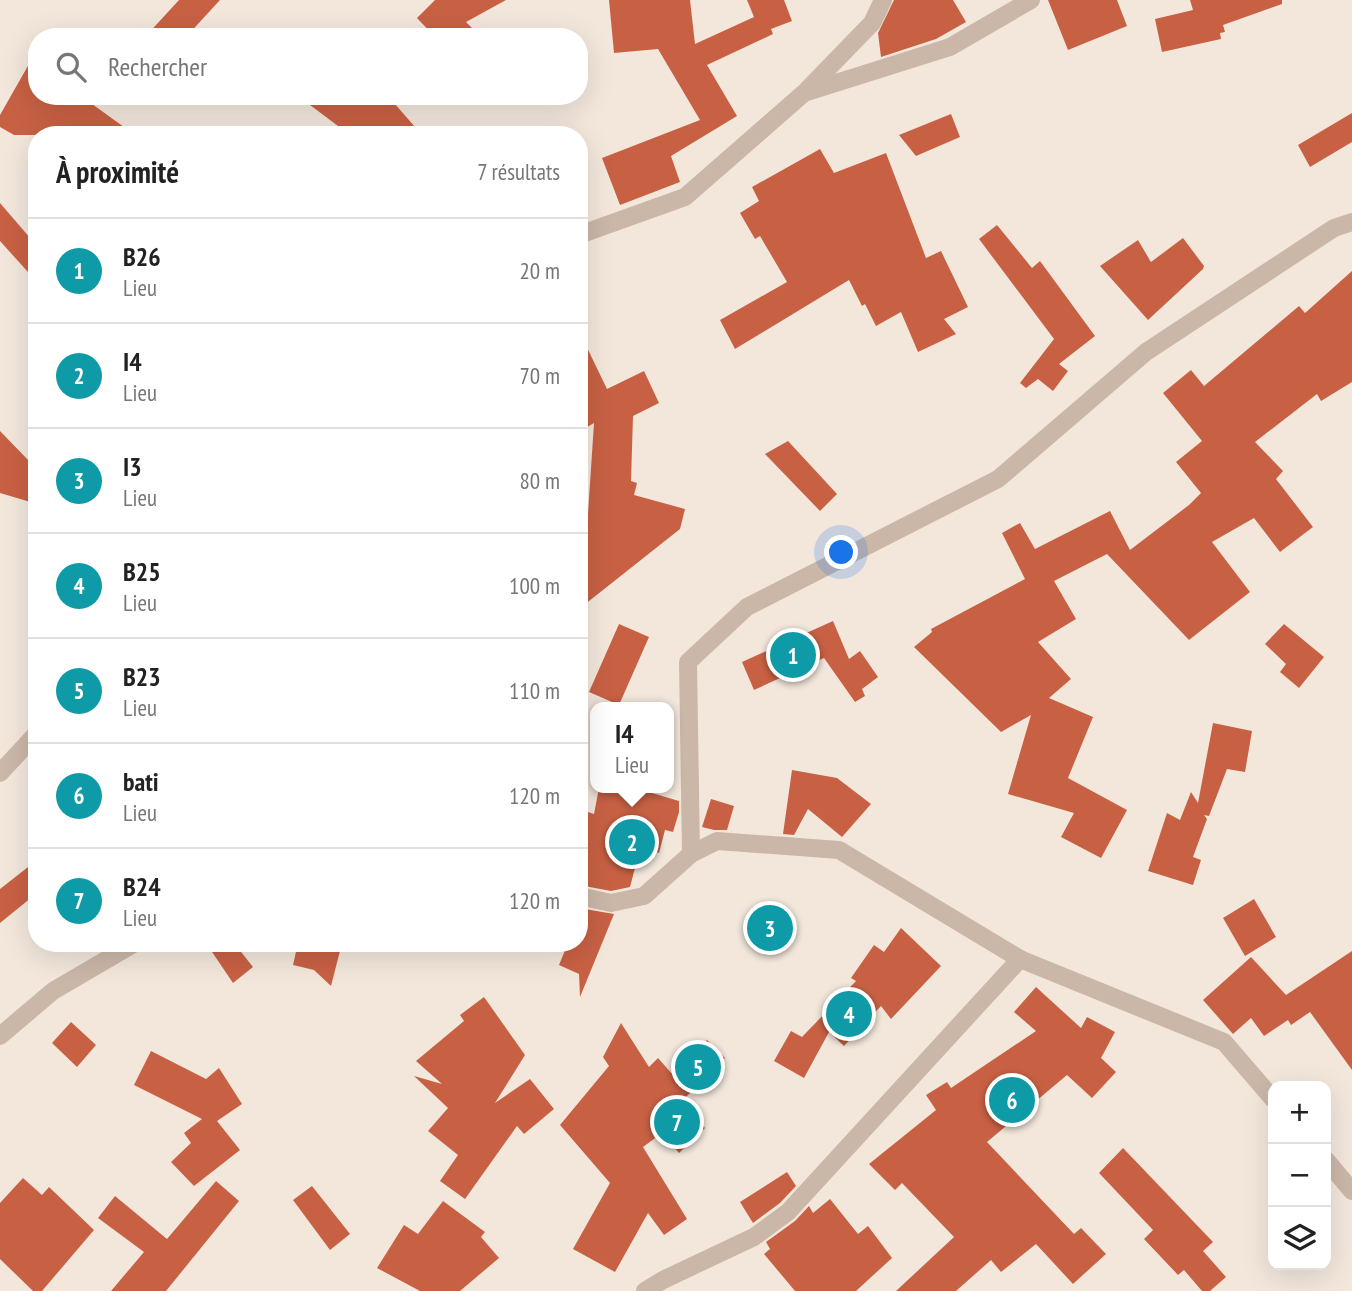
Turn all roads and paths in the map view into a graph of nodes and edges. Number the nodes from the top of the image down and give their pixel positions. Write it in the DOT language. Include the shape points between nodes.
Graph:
graph roads {
  1 [pos="883,0"];
  2 [pos="1031,0"];
  3 [pos="804,93"];
  4 [pos="1352,222"];
  5 [pos="588,232"];
  6 [pos="28,743"];
  7 [pos="0,773"];
  8 [pos="691,854"];
  9 [pos="588,898"];
  10 [pos="120,952"];
  11 [pos="1020,959"];
  12 [pos="0,1036"];
  13 [pos="1268,1093"];
  14 [pos="1331,1166"];
  15 [pos="1352,1191"];
  16 [pos="645,1291"];
  1 -- 3 [label="street" via="872,23"];
  2 -- 3 [label="street" via="950,47"];
  3 -- 5 [label="street" via="685,197"];
  4 -- 8 [label="street" via="1334,228 1146,352 998,479 747,607 688,662"];
  6 -- 7 [label="street"];
  8 -- 9 [label="street" via="644,896 611,902"];
  8 -- 11 [label="street" via="717,841 839,850"];
  10 -- 12 [label="street" via="53,992"];
  11 -- 13 [label="street" via="1224,1042"];
  11 -- 16 [label="street" via="788,1212 754,1237"];
  14 -- 15 [label="street"];
}
